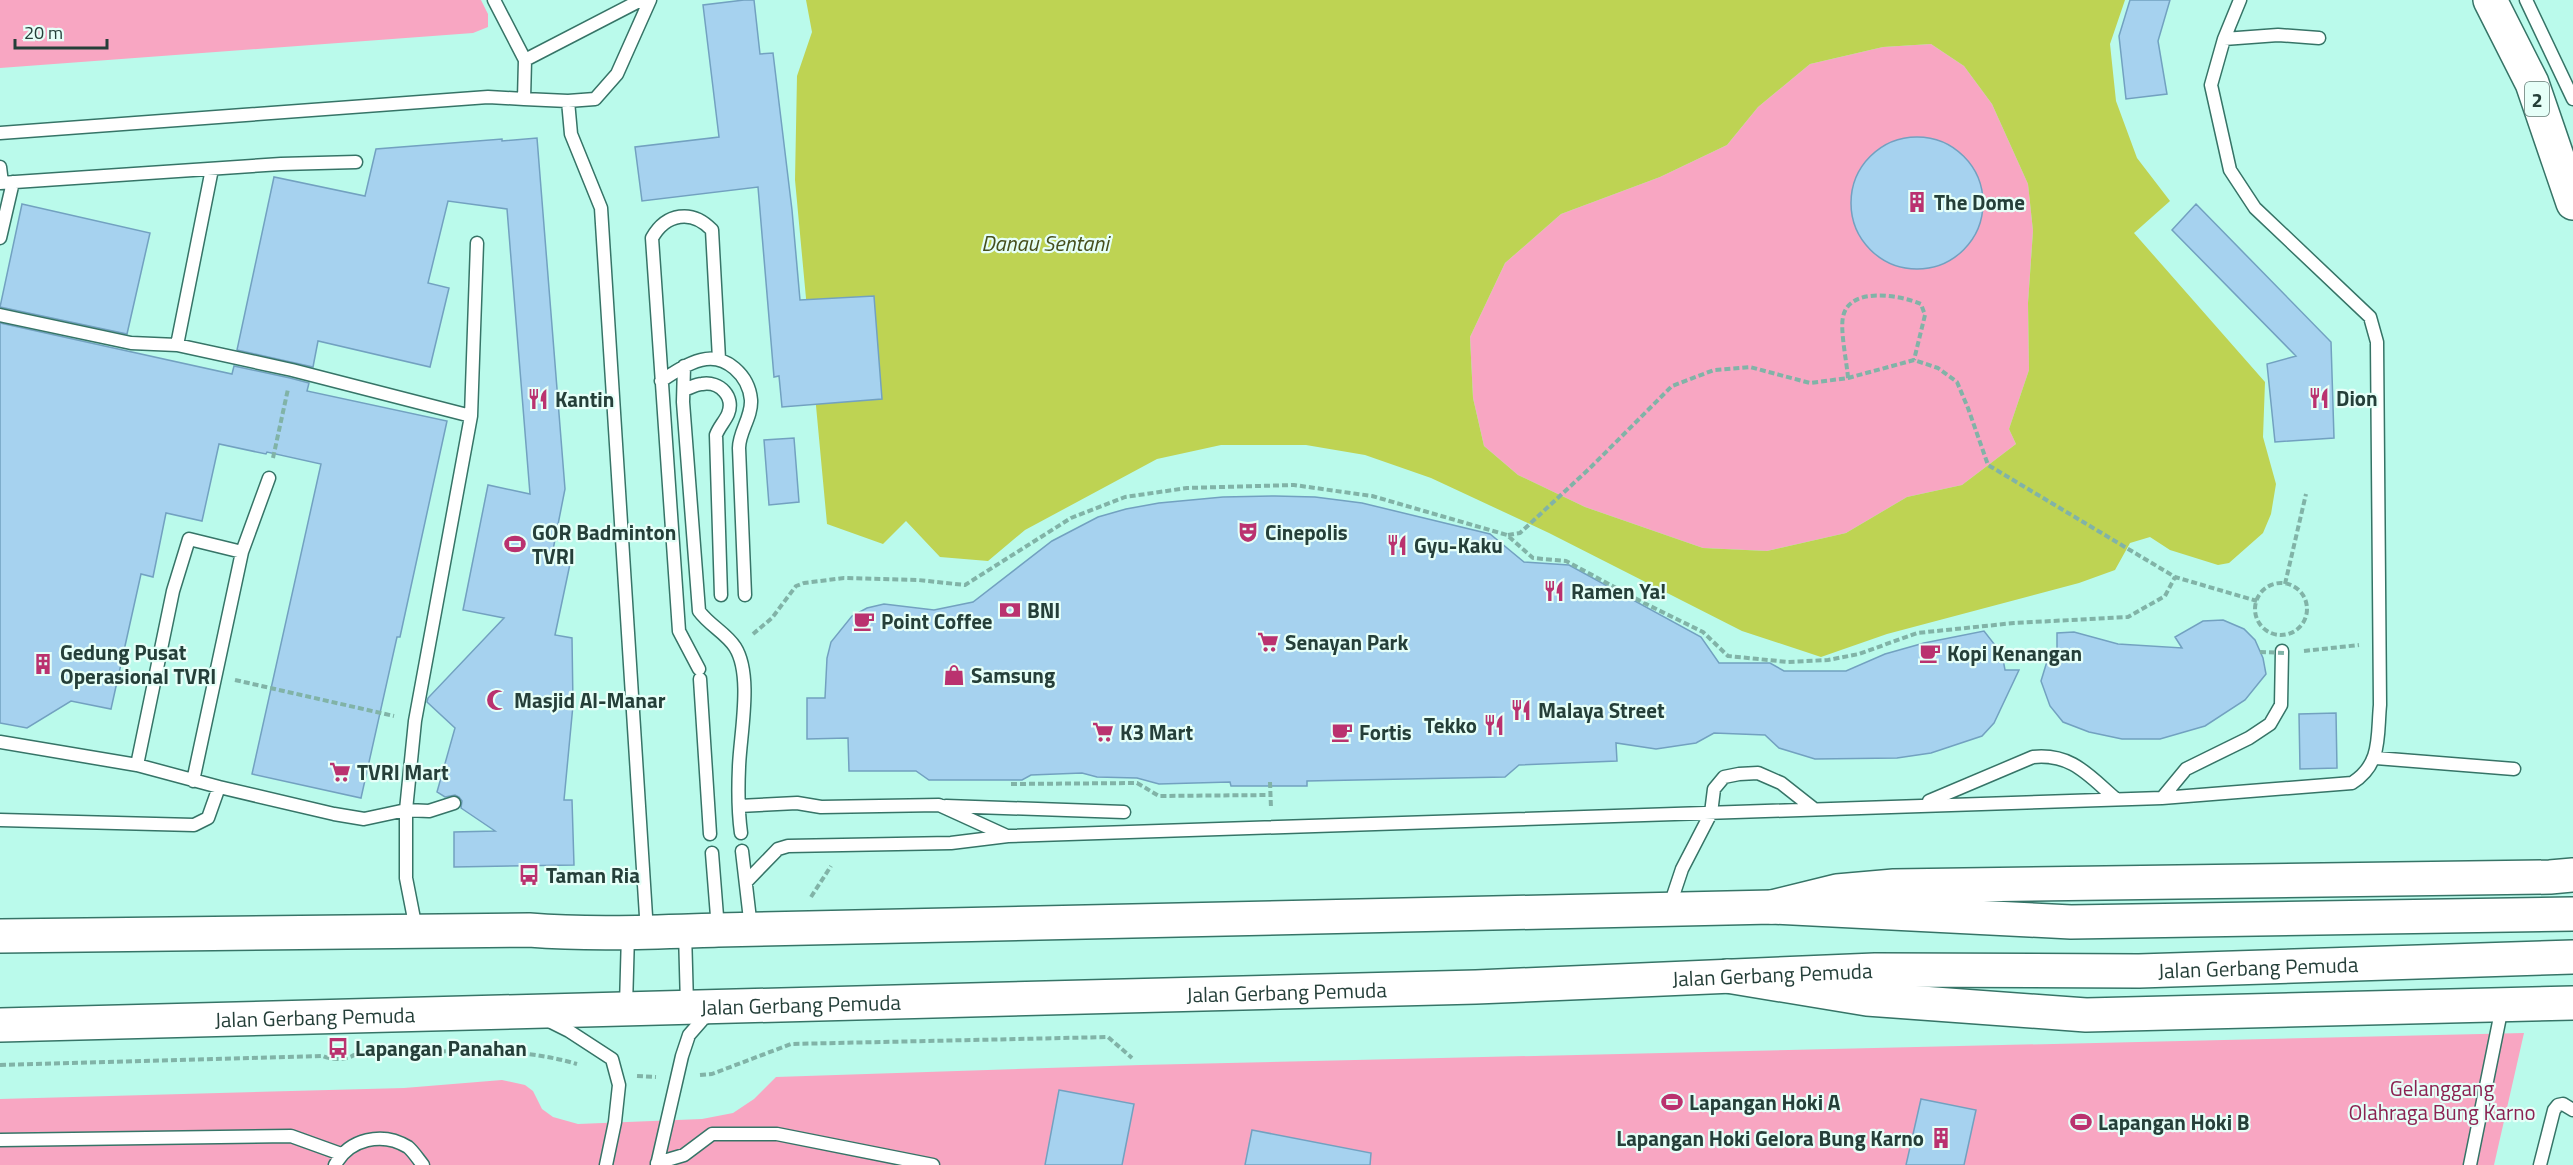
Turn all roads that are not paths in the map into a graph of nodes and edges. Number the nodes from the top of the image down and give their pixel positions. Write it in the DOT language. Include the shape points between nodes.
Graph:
graph roads {
  1 [pos="494,0"];
  2 [pos="641,0"];
  3 [pos="650,0"];
  4 [pos="2240,0"];
  5 [pos="2490,0"];
  6 [pos="2526,0"];
  7 [pos="2319,38"];
  8 [pos="2224,39"];
  9 [pos="525,60"];
  10 [pos="524,99"];
  11 [pos="2573,99"];
  12 [pos="568,101"];
  13 [pos="0,133"];
  14 [pos="356,162"];
  15 [pos="0,167"];
  16 [pos="212,169"];
  17 [pos="5,183"];
  18 [pos="2573,203"];
  19 [pos="0,238"];
  20 [pos="477,243"];
  21 [pos="0,315"];
  22 [pos="177,345"];
  23 [pos="719,359"];
  24 [pos="684,366"];
  25 [pos="661,381"];
  26 [pos="684,390"];
  27 [pos="471,416"];
  28 [pos="269,478"];
  29 [pos="242,552"];
  30 [pos="721,595"];
  31 [pos="745,595"];
  32 [pos="2282,651"];
  33 [pos="0,742"];
  34 [pos="2376,758"];
  35 [pos="137,765"];
  36 [pos="2514,769"];
  37 [pos="193,781"];
  38 [pos="219,787"];
  39 [pos="2162,798"];
  40 [pos="2116,799"];
  41 [pos="454,803"];
  42 [pos="939,805"];
  43 [pos="1919,805"];
  44 [pos="739,806"];
  45 [pos="1814,809"];
  46 [pos="406,810"];
  47 [pos="1124,812"];
  48 [pos="1711,813"];
  49 [pos="0,820"];
  50 [pos="741,830"];
  51 [pos="710,831"];
  52 [pos="1008,836"];
  53 [pos="742,851"];
  54 [pos="712,853"];
  55 [pos="2565,878"];
  56 [pos="746,882"];
  57 [pos="1772,907"];
  58 [pos="1669,910"];
  59 [pos="2573,914"];
  60 [pos="718,930"];
  61 [pos="751,930"];
  62 [pos="685,931"];
  63 [pos="417,932"];
  64 [pos="638,934"];
  65 [pos="0,936"];
  66 [pos="2573,957"];
  67 [pos="1727,976"];
  68 [pos="2571,1002"];
  69 [pos="2503,1003"];
  70 [pos="731,1005"];
  71 [pos="687,1006"];
  72 [pos="626,1008"];
  73 [pos="528,1010"];
  74 [pos="0,1025"];
  75 [pos="2573,1110"];
  76 [pos="0,1140"];
  77 [pos="338,1160"];
  78 [pos="657,1164"];
  79 [pos="423,1165"];
  80 [pos="606,1165"];
  81 [pos="933,1165"];
  82 [pos="2470,1165"];
  83 [pos="2540,1165"];
  1 -- 9 [label="lane"];
  2 -- 9 [label="lane"];
  3 -- 12 [label="lane" via="617,74 595,99"];
  4 -- 8 [label="lane"];
  5 -- 18 [label="main road, 2" via="2532,82"];
  6 -- 11 [label="lane"];
  7 -- 8 [label="lane" via="2278,35"];
  8 -- 34 [label="lane" via="2211,85 2229,170 2255,208 2370,317 2377,342 2380,705"];
  9 -- 10 [label="lane"];
  10 -- 12 [label="lane"];
  10 -- 13 [label="lane" via="488,97"];
  12 -- 64 [label="lane" via="571,134 601,208"];
  14 -- 16 [label="lane"];
  15 -- 17 [label="lane"];
  16 -- 17 [label="lane"];
  16 -- 22 [label="lane"];
  17 -- 19 [label="lane"];
  20 -- 27 [label="lane"];
  21 -- 22 [label="lane" via="131,343"];
  22 -- 27 [label="lane"];
  23 -- 24 [label="lane" via="702,359"];
  23 -- 25 [label="lane" via="712,230 694,217 669,219 652,238"];
  23 -- 31 [label="lane" via="746,381 751,401 739,442"];
  24 -- 25 [label="lane"];
  24 -- 26 [label="lane"];
  25 -- 51 [label="lane" via="679,631 700,674"];
  26 -- 30 [label="lane" via="702,384 723,388 730,407 716,435"];
  26 -- 44 [label="lane" via="699,611 736,648 741,660 744,715"];
  27 -- 46 [label="lane" via="415,721"];
  28 -- 29 [label="lane"];
  29 -- 35 [label="lane" via="189,539 173,591"];
  29 -- 37 [label="lane"];
  32 -- 39 [label="lane" via="2281,705 2270,724 2186,769"];
  33 -- 35 [label="lane"];
  34 -- 36 [label="lane"];
  34 -- 39 [label="lane" via="2361,778 2352,783"];
  35 -- 37 [label="lane"];
  37 -- 38 [label="lane"];
  38 -- 46 [label="lane" via="364,819"];
  38 -- 49 [label="lane" via="208,819 194,825"];
  39 -- 40 [label="lane"];
  40 -- 43 [label="lane"];
  40 -- 43 [label="lane" via="2074,763 2050,755 2033,757"];
  41 -- 46 [label="lane" via="429,811"];
  42 -- 44 [label="lane"];
  42 -- 47 [label="lane"];
  42 -- 52 [label="lane"];
  43 -- 45 [label="lane"];
  44 -- 50 [label="lane"];
  45 -- 48 [label="lane"];
  45 -- 48 [label="lane" via="1781,783 1758,774 1739,774 1724,777 1714,789"];
  46 -- 63 [label="lane" via="406,878"];
  48 -- 52 [label="lane"];
  48 -- 58 [label="lane" via="1682,869"];
  52 -- 56 [label="lane" via="951,843 788,846 778,849"];
  53 -- 56 [label="lane"];
  54 -- 60 [label="lane"];
  55 -- 57 [label="main road" via="1894,886 1837,891"];
  56 -- 61 [label="lane"];
  57 -- 58 [label="main road"];
  57 -- 59 [label="main road" via="2071,922"];
  58 -- 61 [label="main road"];
  60 -- 61 [label="main road"];
  60 -- 62 [label="main road"];
  62 -- 64 [label="main road"];
  62 -- 71 [label="lane"];
  63 -- 64 [label="main road" via="529,930"];
  63 -- 65 [label="main road"];
  64 -- 72 [label="lane"];
  66 -- 67 [label="main road, Jalan Gerbang Pemuda" via="2139,971 1875,970"];
  67 -- 69 [label="main road" via="1867,999 2086,1015"];
  67 -- 70 [label="main road, Jalan Gerbang Pemuda" via="1476,987"];
  68 -- 69 [label="main road"];
  69 -- 82 [label="lane"];
  70 -- 71 [label="main road, Jalan Gerbang Pemuda"];
  70 -- 78 [label="lane" via="703,1019 689,1035"];
  71 -- 72 [label="main road, Jalan Gerbang Pemuda"];
  72 -- 73 [label="main road, Jalan Gerbang Pemuda"];
  73 -- 74 [label="main road, Jalan Gerbang Pemuda"];
  73 -- 80 [label="lane" via="612,1059 619,1085"];
  75 -- 83 [label="lane" via="2563,1104 2554,1110"];
  76 -- 77 [label="lane" via="291,1136"];
  77 -- 79 [label="lane" via="361,1141 386,1138 408,1148"];
  78 -- 81 [label="lane" via="684,1155 712,1134 777,1134"];
}
